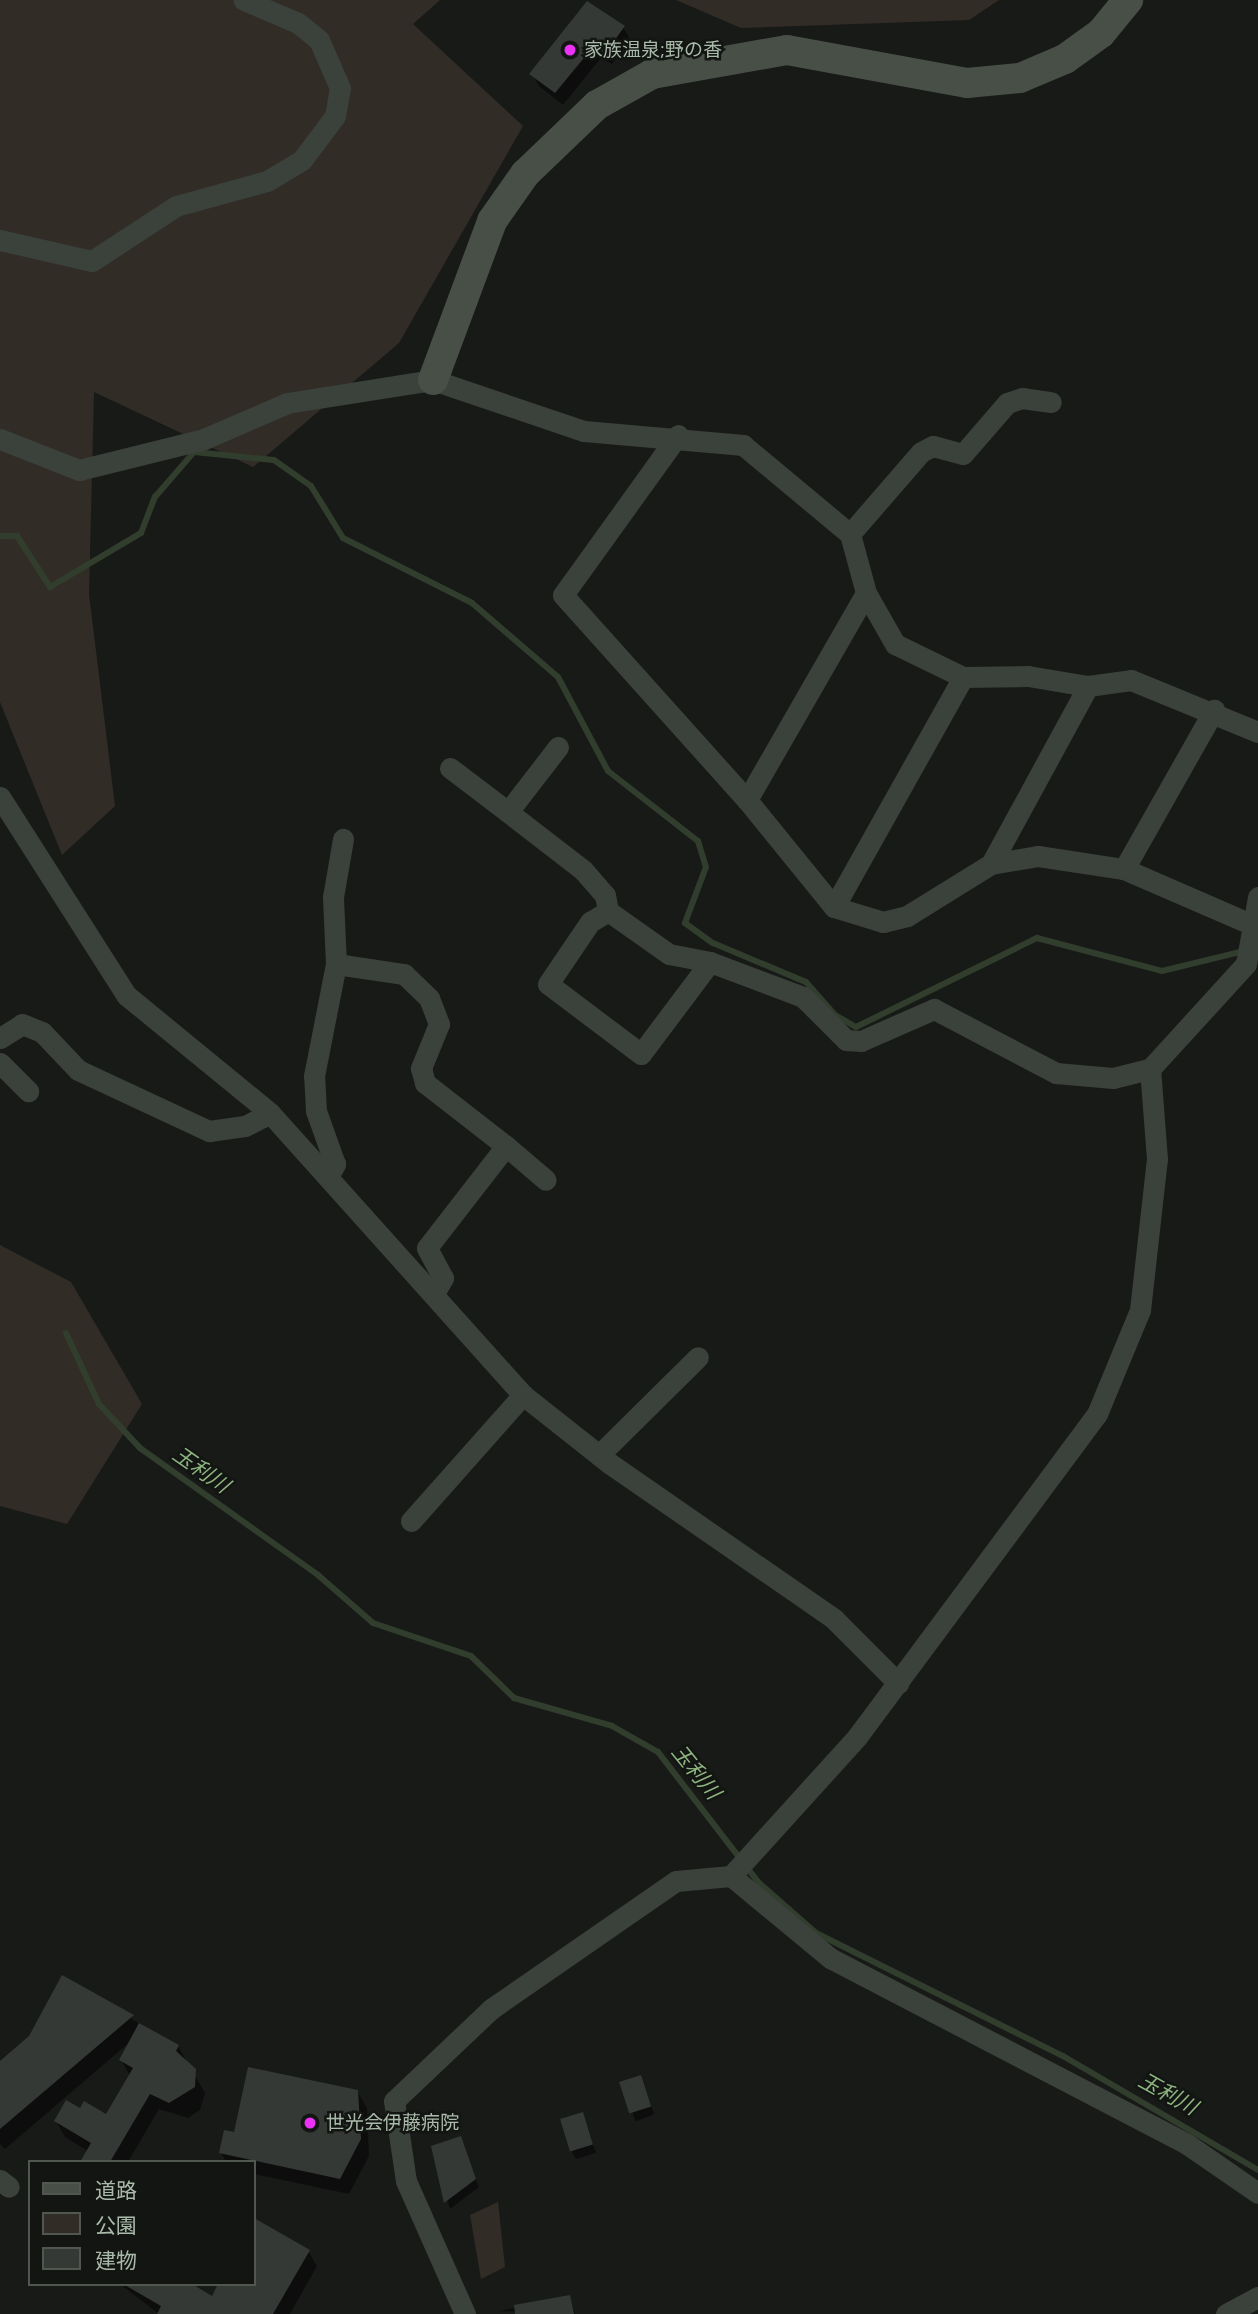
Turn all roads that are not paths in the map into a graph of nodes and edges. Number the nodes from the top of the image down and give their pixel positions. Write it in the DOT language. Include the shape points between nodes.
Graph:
graph roads {
  1 [pos="244,0"];
  2 [pos="1128,0"];
  3 [pos="0,240"];
  4 [pos="433,380"];
  5 [pos="1051,402"];
  6 [pos="678,435"];
  7 [pos="0,439"];
  8 [pos="850,534"];
  9 [pos="866,593"];
  10 [pos="963,677"];
  11 [pos="1088,686"];
  12 [pos="1214,710"];
  13 [pos="1258,732"];
  14 [pos="558,747"];
  15 [pos="450,768"];
  16 [pos="0,797"];
  17 [pos="747,800"];
  18 [pos="508,812"];
  19 [pos="343,839"];
  20 [pos="991,864"];
  21 [pos="1124,869"];
  22 [pos="1258,897"];
  23 [pos="834,907"];
  24 [pos="608,911"];
  25 [pos="1253,925"];
  26 [pos="710,962"];
  27 [pos="335,964"];
  28 [pos="0,1038"];
  29 [pos="0,1063"];
  30 [pos="1150,1069"];
  31 [pos="28,1091"];
  32 [pos="270,1113"];
  33 [pos="506,1146"];
  34 [pos="329,1175"];
  35 [pos="546,1180"];
  36 [pos="435,1292"];
  37 [pos="698,1357"];
  38 [pos="523,1395"];
  39 [pos="599,1455"];
  40 [pos="411,1521"];
  41 [pos="898,1683"];
  42 [pos="731,1876"];
  43 [pos="1258,2193"];
  44 [pos="1258,2297"];
  45 [pos="465,2314"];
  46 [pos="1226,2314"];
  1 -- 3 [label="street" via="298,23 318,40 340,88 335,116 302,160 267,181 176,206 92,261"];
  2 -- 4 [label="street" via="1101,33 1065,59 1020,78 967,83 786,50 652,74 597,104 525,174 492,221"];
  4 -- 6 [label="street" via="584,430"];
  4 -- 7 [label="street" via="287,403 204,439 79,470"];
  5 -- 8 [label="street" via="1022,398 1007,403 963,454 933,446 920,452"];
  6 -- 8 [label="street" via="743,445"];
  6 -- 17 [label="street" via="563,595"];
  8 -- 9 [label="street"];
  9 -- 10 [label="street" via="895,644"];
  9 -- 17 [label="street"];
  10 -- 11 [label="street" via="1028,676"];
  10 -- 23 [label="street"];
  11 -- 12 [label="street" via="1131,680"];
  11 -- 20 [label="street"];
  12 -- 13 [label="street"];
  12 -- 21 [label="street"];
  14 -- 18 [label="street"];
  15 -- 18 [label="street"];
  16 -- 32 [label="street" via="126,995"];
  17 -- 23 [label="street"];
  18 -- 24 [label="street" via="583,870 605,895"];
  19 -- 27 [label="street" via="333,897"];
  20 -- 21 [label="street" via="1038,856"];
  20 -- 23 [label="street" via="907,916 883,922"];
  21 -- 25 [label="street"];
  22 -- 25 [label="street"];
  24 -- 26 [label="street" via="669,954"];
  24 -- 26 [label="street" via="590,922 548,984 641,1054"];
  25 -- 30 [label="street" via="1246,964"];
  26 -- 30 [label="street" via="803,997 846,1040 861,1041 934,1009 1056,1073 1113,1078"];
  27 -- 33 [label="street" via="404,974 429,998 439,1024 421,1068 425,1083"];
  27 -- 34 [label="street" via="314,1076 316,1111 335,1164"];
  28 -- 32 [label="street" via="22,1024 42,1032 78,1070 209,1131 245,1126"];
  29 -- 31 [label="street"];
  30 -- 41 [label="street" via="1157,1159 1140,1310 1097,1414"];
  32 -- 34 [label="street"];
  33 -- 35 [label="street"];
  33 -- 36 [label="street" via="427,1248 443,1278"];
  34 -- 36 [label="street"];
  36 -- 38 [label="street"];
  37 -- 39 [label="street"];
  38 -- 39 [label="street"];
  38 -- 40 [label="street"];
  39 -- 41 [label="street" via="834,1619"];
  41 -- 42 [label="street"];
  42 -- 43 [label="street" via="830,1958 1187,2144"];
  42 -- 45 [label="street" via="676,1881 632,1910 491,2010 394,2101 406,2181"];
  44 -- 46 [label="street"];
}
